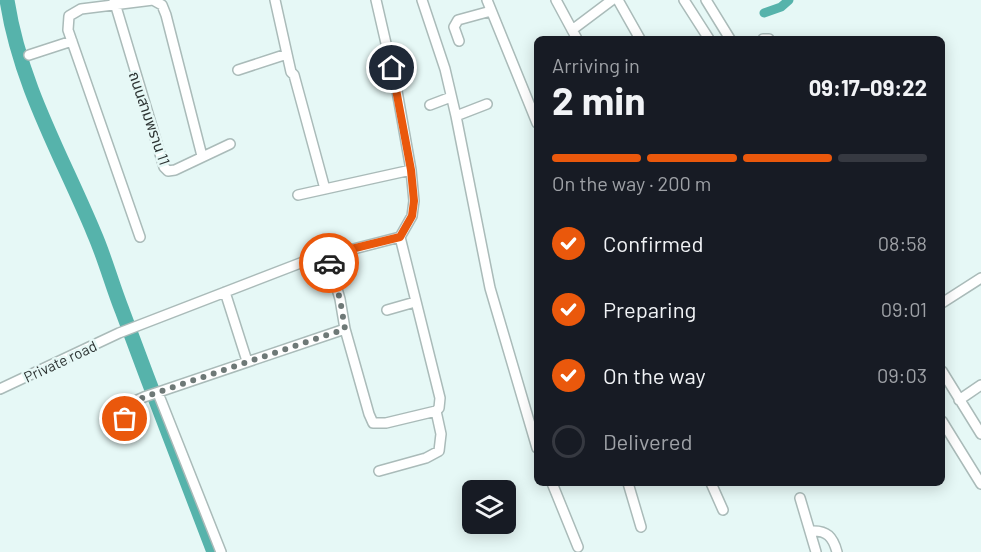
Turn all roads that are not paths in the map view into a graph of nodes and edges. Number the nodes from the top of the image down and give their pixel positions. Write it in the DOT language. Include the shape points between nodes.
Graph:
graph roads {
  1 [pos="275,0"];
  2 [pos="376,0"];
  3 [pos="422,0"];
  4 [pos="487,0"];
  5 [pos="555,0"];
  6 [pos="612,0"];
  7 [pos="618,0"];
  8 [pos="684,0"];
  9 [pos="706,0"];
  10 [pos="114,3"];
  11 [pos="491,11"];
  12 [pos="572,30"];
  13 [pos="575,36"];
  14 [pos="638,36"];
  15 [pos="707,36"];
  16 [pos="728,36"];
  17 [pos="72,41"];
  18 [pos="459,41"];
  19 [pos="287,54"];
  20 [pos="29,55"];
  21 [pos="238,70"];
  22 [pos="451,97"];
  23 [pos="488,104"];
  24 [pos="430,105"];
  25 [pos="456,116"];
  26 [pos="534,116"];
  27 [pos="230,144"];
  28 [pos="202,156"];
  29 [pos="411,170"];
  30 [pos="325,189"];
  31 [pos="298,195"];
  32 [pos="140,237"];
  33 [pos="400,237"];
  34 [pos="327,255"];
  35 [pos="981,278"];
  36 [pos="225,292"];
  37 [pos="945,301"];
  38 [pos="415,302"];
  39 [pos="387,310"];
  40 [pos="345,329"];
  41 [pos="247,361"];
  42 [pos="945,376"];
  43 [pos="981,385"];
  44 [pos="0,389"];
  45 [pos="157,393"];
  46 [pos="959,400"];
  47 [pos="436,411"];
  48 [pos="125,419"];
  49 [pos="945,426"];
  50 [pos="980,429"];
  51 [pos="534,438"];
  52 [pos="378,471"];
  53 [pos="981,484"];
  54 [pos="553,486"];
  55 [pos="629,486"];
  56 [pos="712,486"];
  57 [pos="800,498"];
  58 [pos="723,510"];
  59 [pos="641,527"];
  60 [pos="811,531"];
  61 [pos="578,547"];
  62 [pos="221,552"];
  63 [pos="816,552"];
  64 [pos="837,552"];
  1 -- 19 [label="street"];
  2 -- 29 [label="street"];
  3 -- 22 [label="street"];
  4 -- 11 [label="street"];
  5 -- 12 [label="street"];
  6 -- 12 [label="street"];
  7 -- 14 [label="street"];
  8 -- 15 [label="street"];
  9 -- 16 [label="street"];
  10 -- 17 [label="street" via="81,9 69,16"];
  10 -- 28 [label="street" via="153,0 162,5"];
  10 -- 28 [label="street, ถนนสามพราน 11" via="164,167 176,170"];
  11 -- 18 [label="street" via="458,20 454,27"];
  11 -- 26 [label="street"];
  12 -- 13 [label="street"];
  17 -- 20 [label="street"];
  17 -- 32 [label="street"];
  19 -- 21 [label="street"];
  19 -- 30 [label="street"];
  22 -- 24 [label="street"];
  22 -- 25 [label="street"];
  23 -- 25 [label="street"];
  25 -- 51 [label="street" via="490,288"];
  27 -- 28 [label="street, ถนนสามพราน 11"];
  29 -- 30 [label="street"];
  29 -- 33 [label="street" via="414,207"];
  30 -- 31 [label="street"];
  33 -- 34 [label="street, Private road"];
  33 -- 38 [label="street"];
  34 -- 36 [label="street, Private road"];
  34 -- 40 [label="street"];
  35 -- 37 [label="street"];
  36 -- 41 [label="street"];
  36 -- 44 [label="street, Private road" via="119,333"];
  38 -- 39 [label="street"];
  38 -- 47 [label="street" via="441,403"];
  40 -- 41 [label="street"];
  40 -- 47 [label="street" via="373,423"];
  41 -- 45 [label="street"];
  42 -- 46 [label="street"];
  43 -- 46 [label="street"];
  45 -- 48 [label="street" via="134,403 135,415"];
  45 -- 62 [label="street"];
  46 -- 50 [label="street"];
  47 -- 52 [label="street" via="441,434 439,450 434,455"];
  49 -- 53 [label="street"];
  54 -- 61 [label="street"];
  55 -- 59 [label="street"];
  56 -- 58 [label="street"];
  57 -- 60 [label="street"];
  60 -- 63 [label="street"];
  60 -- 64 [label="street" via="827,533"];
}
